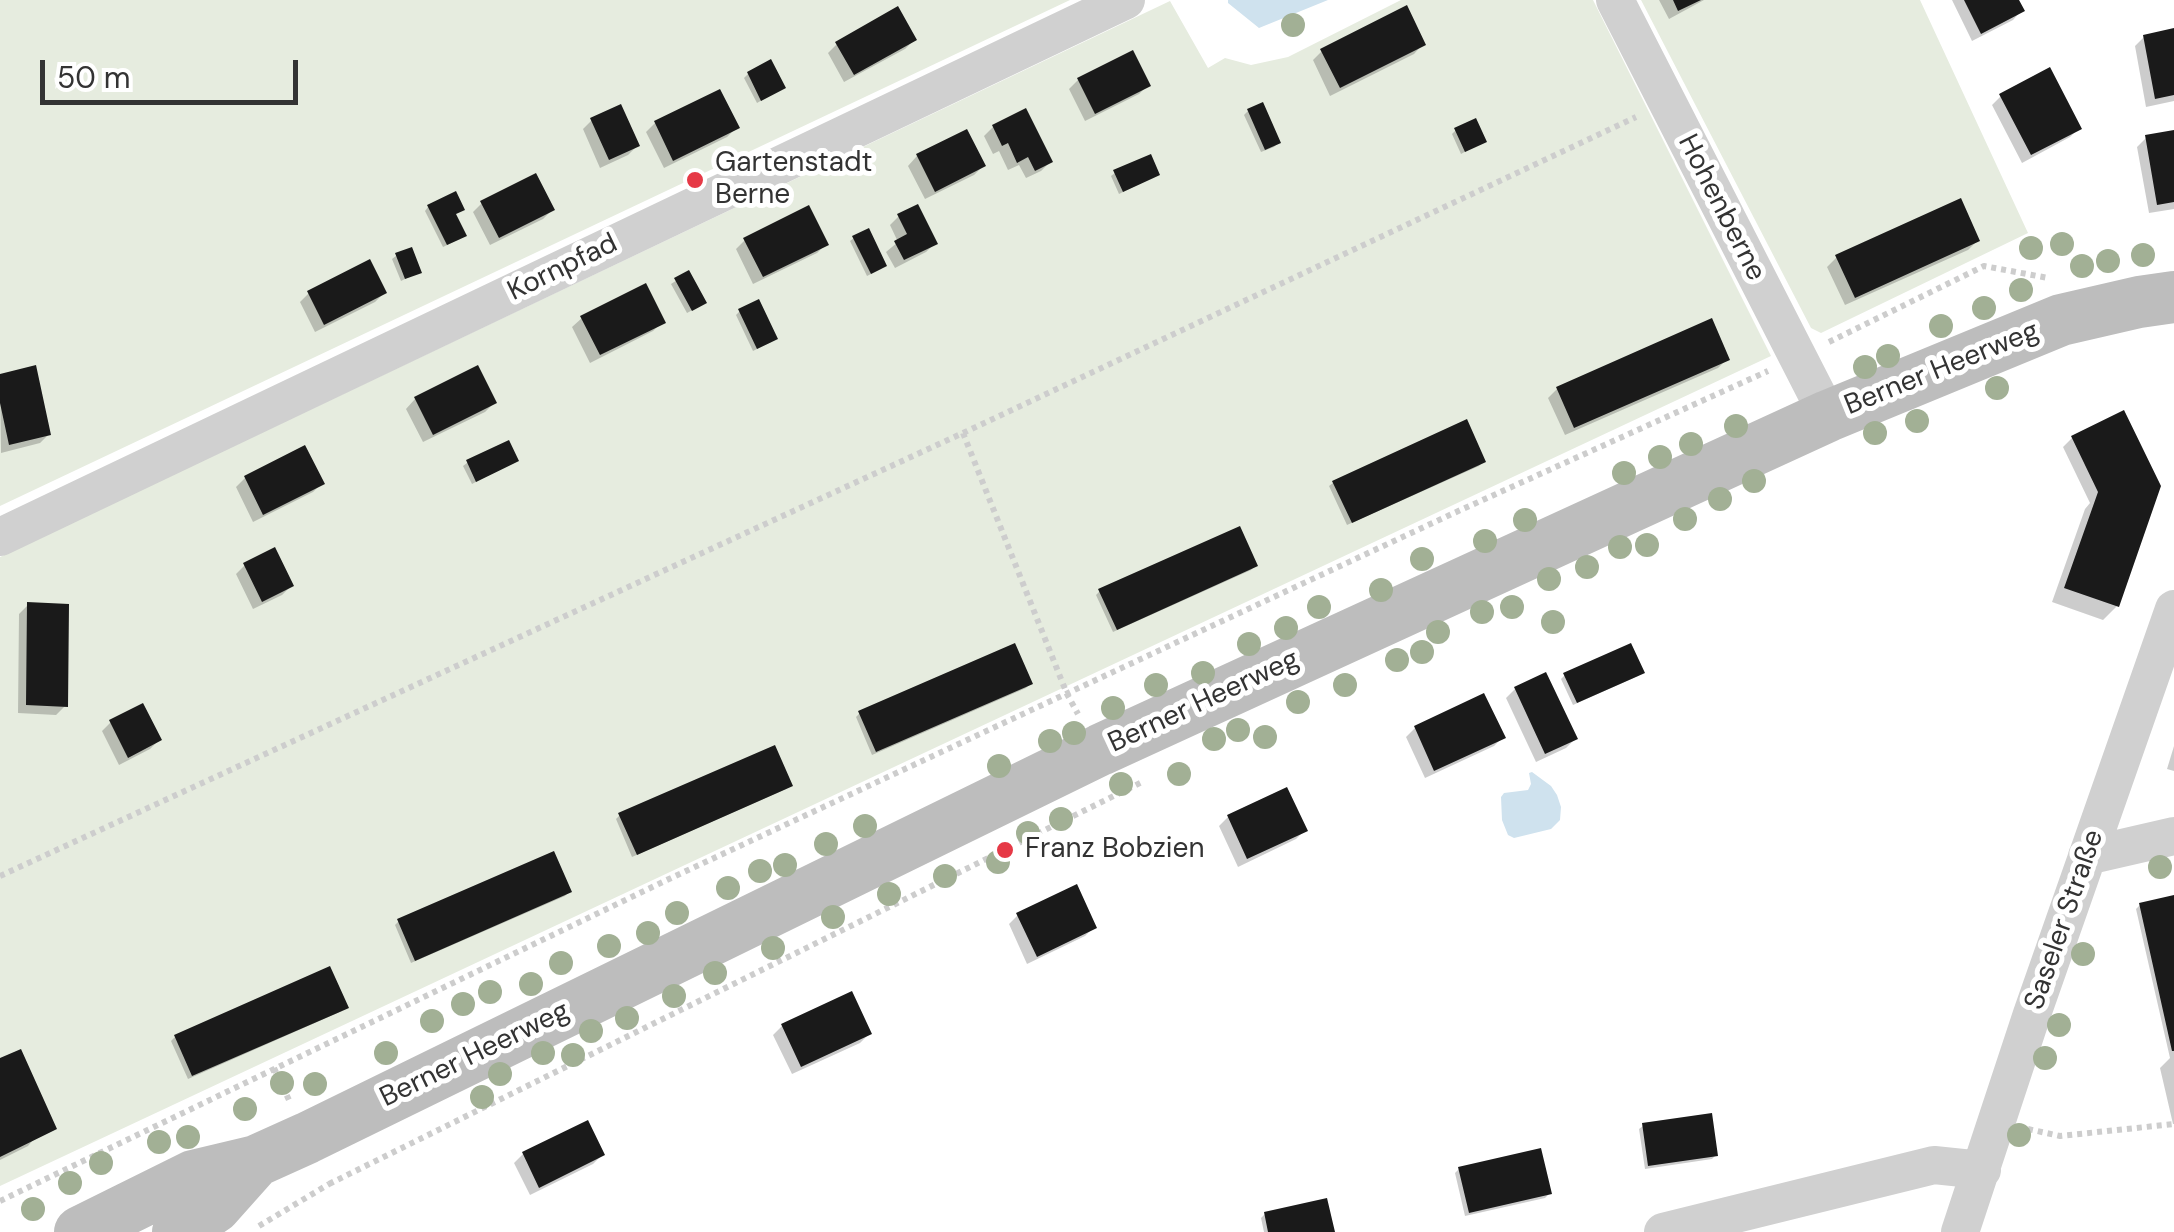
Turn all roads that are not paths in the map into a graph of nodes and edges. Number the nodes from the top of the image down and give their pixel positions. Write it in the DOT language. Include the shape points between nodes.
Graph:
graph roads {
  1 [pos="1126,0"];
  2 [pos="1615,0"];
  3 [pos="2174,297"];
  4 [pos="1828,416"];
  5 [pos="0,537"];
  6 [pos="2174,609"];
  7 [pos="2174,836"];
  8 [pos="2087,856"];
  9 [pos="256,1161"];
  10 [pos="1970,1202"];
  11 [pos="80,1232"];
  12 [pos="178,1232"];
  13 [pos="1664,1232"];
  1 -- 5 [label="street, Kornpfad"];
  2 -- 4 [label="street, Hohenberne"];
  3 -- 4 [label="main road, Berner Heerweg" via="2061,320"];
  4 -- 9 [label="main road, Berner Heerweg" via="1100,750"];
  6 -- 8 [label="street, Saseler Straße"];
  7 -- 8 [label="street"];
  8 -- 10 [label="street, Saseler Straße"];
  9 -- 11 [label="main road, Berner Heerweg" via="193,1176"];
  9 -- 12 [label="main road, Berner Heerweg" via="215,1207"];
  10 -- 13 [label="street" via="1934,1166"];
}
